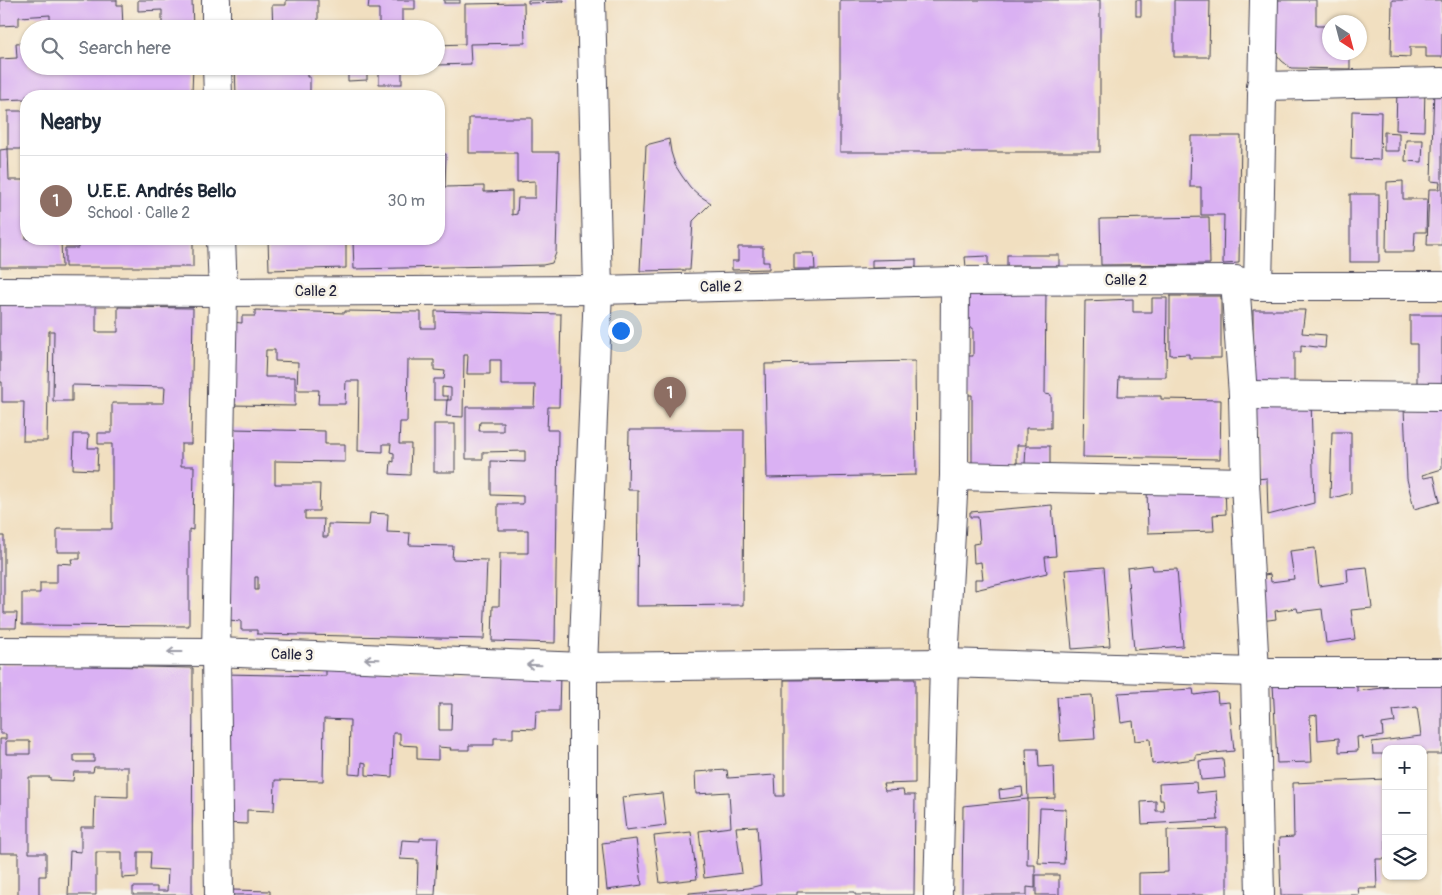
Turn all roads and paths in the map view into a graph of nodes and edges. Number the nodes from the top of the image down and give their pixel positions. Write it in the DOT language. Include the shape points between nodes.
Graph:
graph roads {
  1 [pos="216,0"];
  2 [pos="591,0"];
  3 [pos="1264,0"];
  4 [pos="216,20"];
  5 [pos="217,75"];
  6 [pos="1442,82"];
  7 [pos="1261,86"];
  8 [pos="218,90"];
  9 [pos="221,245"];
  10 [pos="955,281"];
  11 [pos="1246,283"];
  12 [pos="1442,286"];
  13 [pos="598,290"];
  14 [pos="0,291"];
  15 [pos="223,292"];
  16 [pos="1243,395"];
  17 [pos="1442,397"];
  18 [pos="954,476"];
  19 [pos="1245,482"];
  20 [pos="0,652"];
  21 [pos="216,652"];
  22 [pos="944,663"];
  23 [pos="583,667"];
  24 [pos="1255,672"];
  25 [pos="1442,672"];
  26 [pos="219,895"];
  27 [pos="583,895"];
  28 [pos="938,895"];
  29 [pos="1260,895"];
  1 -- 4 [label="street"];
  2 -- 13 [label="street"];
  3 -- 7 [label="street"];
  5 -- 8 [label="street"];
  6 -- 7 [label="street"];
  7 -- 11 [label="street"];
  9 -- 15 [label="street"];
  10 -- 11 [label="street, Calle 2"];
  10 -- 13 [label="street, Calle 2"];
  10 -- 18 [label="street"];
  11 -- 12 [label="street, Calle 2"];
  11 -- 16 [label="street"];
  13 -- 15 [label="street, Calle 2"];
  13 -- 23 [label="street"];
  14 -- 15 [label="street, Calle 2"];
  15 -- 21 [label="street"];
  16 -- 17 [label="street"];
  16 -- 19 [label="street"];
  18 -- 19 [label="street"];
  18 -- 22 [label="street"];
  19 -- 24 [label="street"];
  21 -- 20 [label="street, Calle 3, one-way"];
  23 -- 21 [label="street, Calle 3, one-way"];
  21 -- 26 [label="street"];
  22 -- 23 [label="street, Calle 3"];
  22 -- 24 [label="street, Calle 3"];
  22 -- 28 [label="street"];
  23 -- 27 [label="street"];
  24 -- 25 [label="street, Calle 3"];
  24 -- 29 [label="street"];
}
